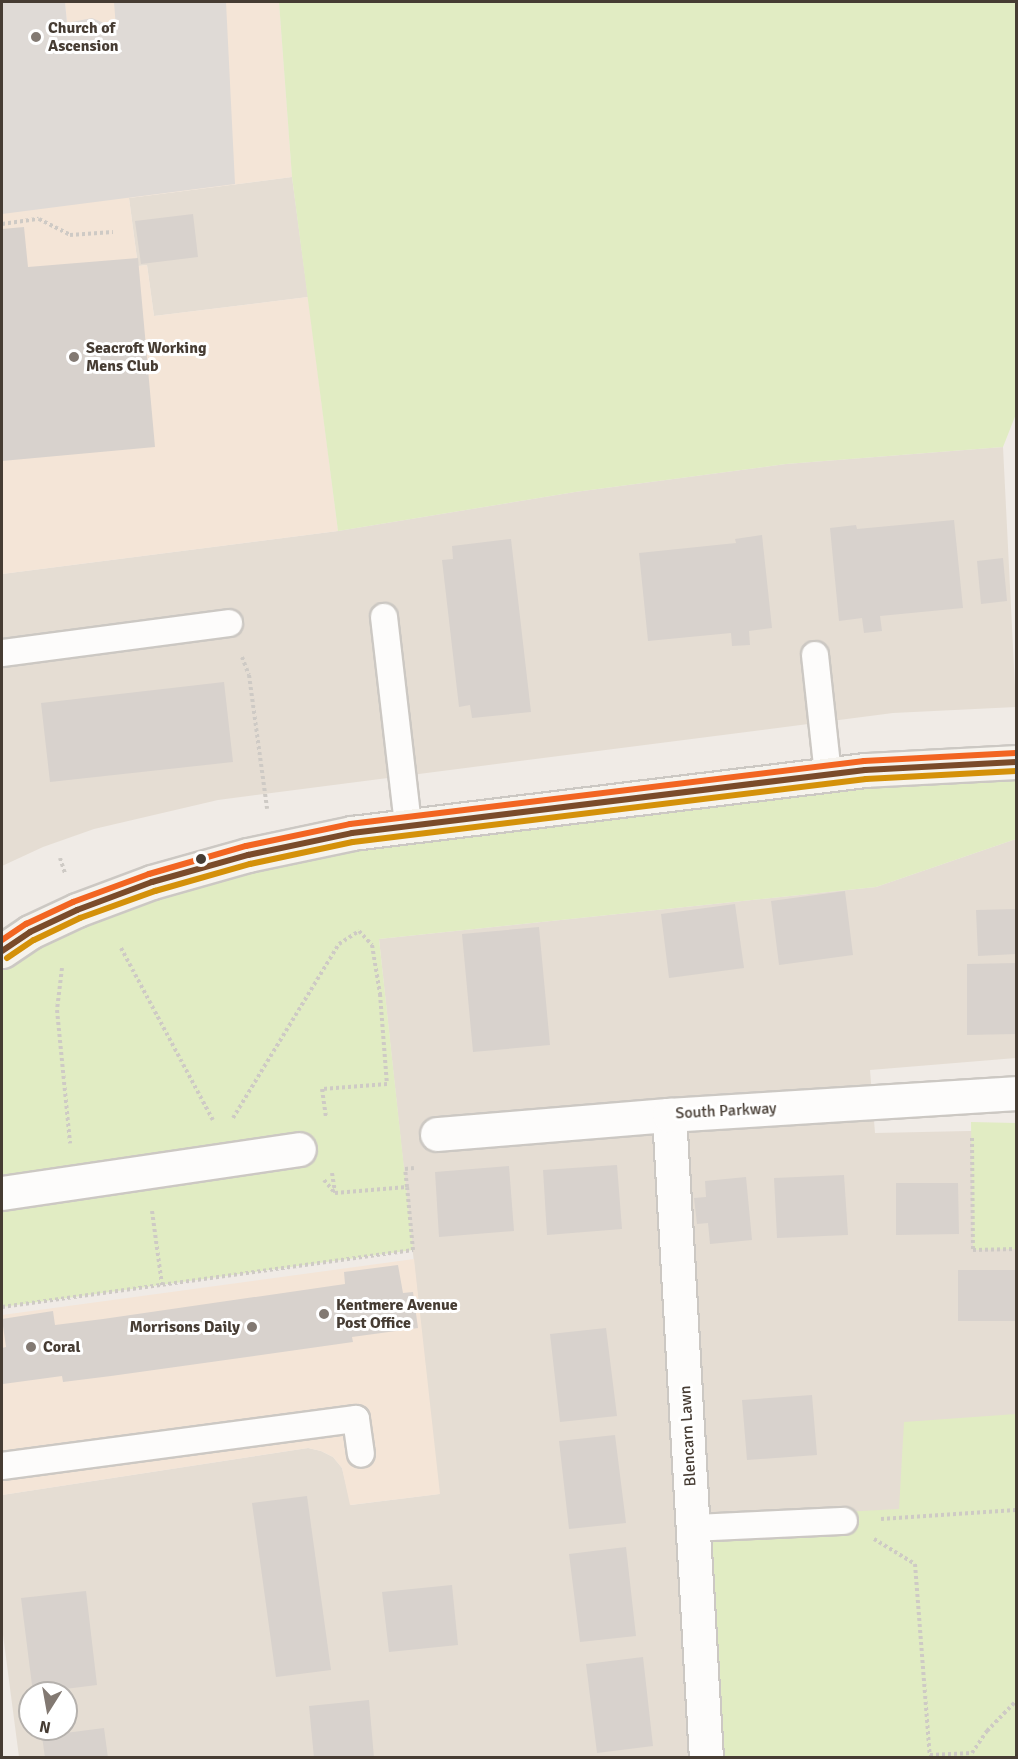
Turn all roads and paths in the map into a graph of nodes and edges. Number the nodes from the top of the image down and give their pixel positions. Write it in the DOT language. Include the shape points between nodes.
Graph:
graph roads {
  1 [pos="2,224"];
  2 [pos="113,232"];
  3 [pos="384,617"];
  4 [pos="229,623"];
  5 [pos="2,653"];
  6 [pos="815,655"];
  7 [pos="1017,762"];
  8 [pos="828,775"];
  9 [pos="268,811"];
  10 [pos="408,825"];
  11 [pos="121,948"];
  12 [pos="2,951"];
  13 [pos="62,968"];
  14 [pos="1017,1093"];
  15 [pos="971,1095"];
  16 [pos="669,1114"];
  17 [pos="327,1124"];
  18 [pos="437,1134"];
  19 [pos="299,1149"];
  20 [pos="223,1150"];
  21 [pos="417,1168"];
  22 [pos="332,1170"];
  23 [pos="74,1183"];
  24 [pos="407,1187"];
  25 [pos="2,1193"];
  26 [pos="335,1193"];
  27 [pos="156,1237"];
  28 [pos="1017,1249"];
  29 [pos="162,1285"];
  30 [pos="2,1306"];
  31 [pos="361,1454"];
  32 [pos="2,1466"];
  33 [pos="1017,1510"];
  34 [pos="844,1521"];
  35 [pos="693,1528"];
  36 [pos="1017,1701"];
  37 [pos="930,1756"];
  38 [pos="706,1758"];
  1 -- 2 [label="path" via="39,219 70,236"];
  3 -- 10 [label="lane"];
  4 -- 5 [label="lane"];
  4 -- 9 [label="path" via="249,675"];
  6 -- 8 [label="lane"];
  7 -- 8 [label="street"];
  8 -- 10 [label="street"];
  10 -- 12 [label="street" via="248,855 152,882 77,910 30,932"];
  11 -- 20 [label="path" via="212,1117"];
  13 -- 23 [label="path" via="57,1011"];
  14 -- 15 [label="street, South Parkway"];
  15 -- 16 [label="street, South Parkway"];
  15 -- 28 [label="path" via="973,1250"];
  16 -- 18 [label="street, South Parkway"];
  16 -- 35 [label="street, Blencarn Lawn"];
  17 -- 20 [label="path" via="322,1089 387,1084 372,945 359,931 339,944"];
  19 -- 20 [label="street"];
  19 -- 26 [label="path"];
  20 -- 23 [label="street"];
  21 -- 24 [label="path" via="405,1169"];
  22 -- 26 [label="path"];
  23 -- 25 [label="street"];
  24 -- 26 [label="path"];
  24 -- 29 [label="path" via="413,1250"];
  27 -- 29 [label="path"];
  29 -- 30 [label="path"];
  31 -- 32 [label="lane" via="356,1419"];
  33 -- 34 [label="path"];
  34 -- 35 [label="lane"];
  34 -- 37 [label="path" via="915,1564"];
  35 -- 38 [label="street, Blencarn Lawn"];
  36 -- 37 [label="path" via="987,1731 972,1753"];
}
